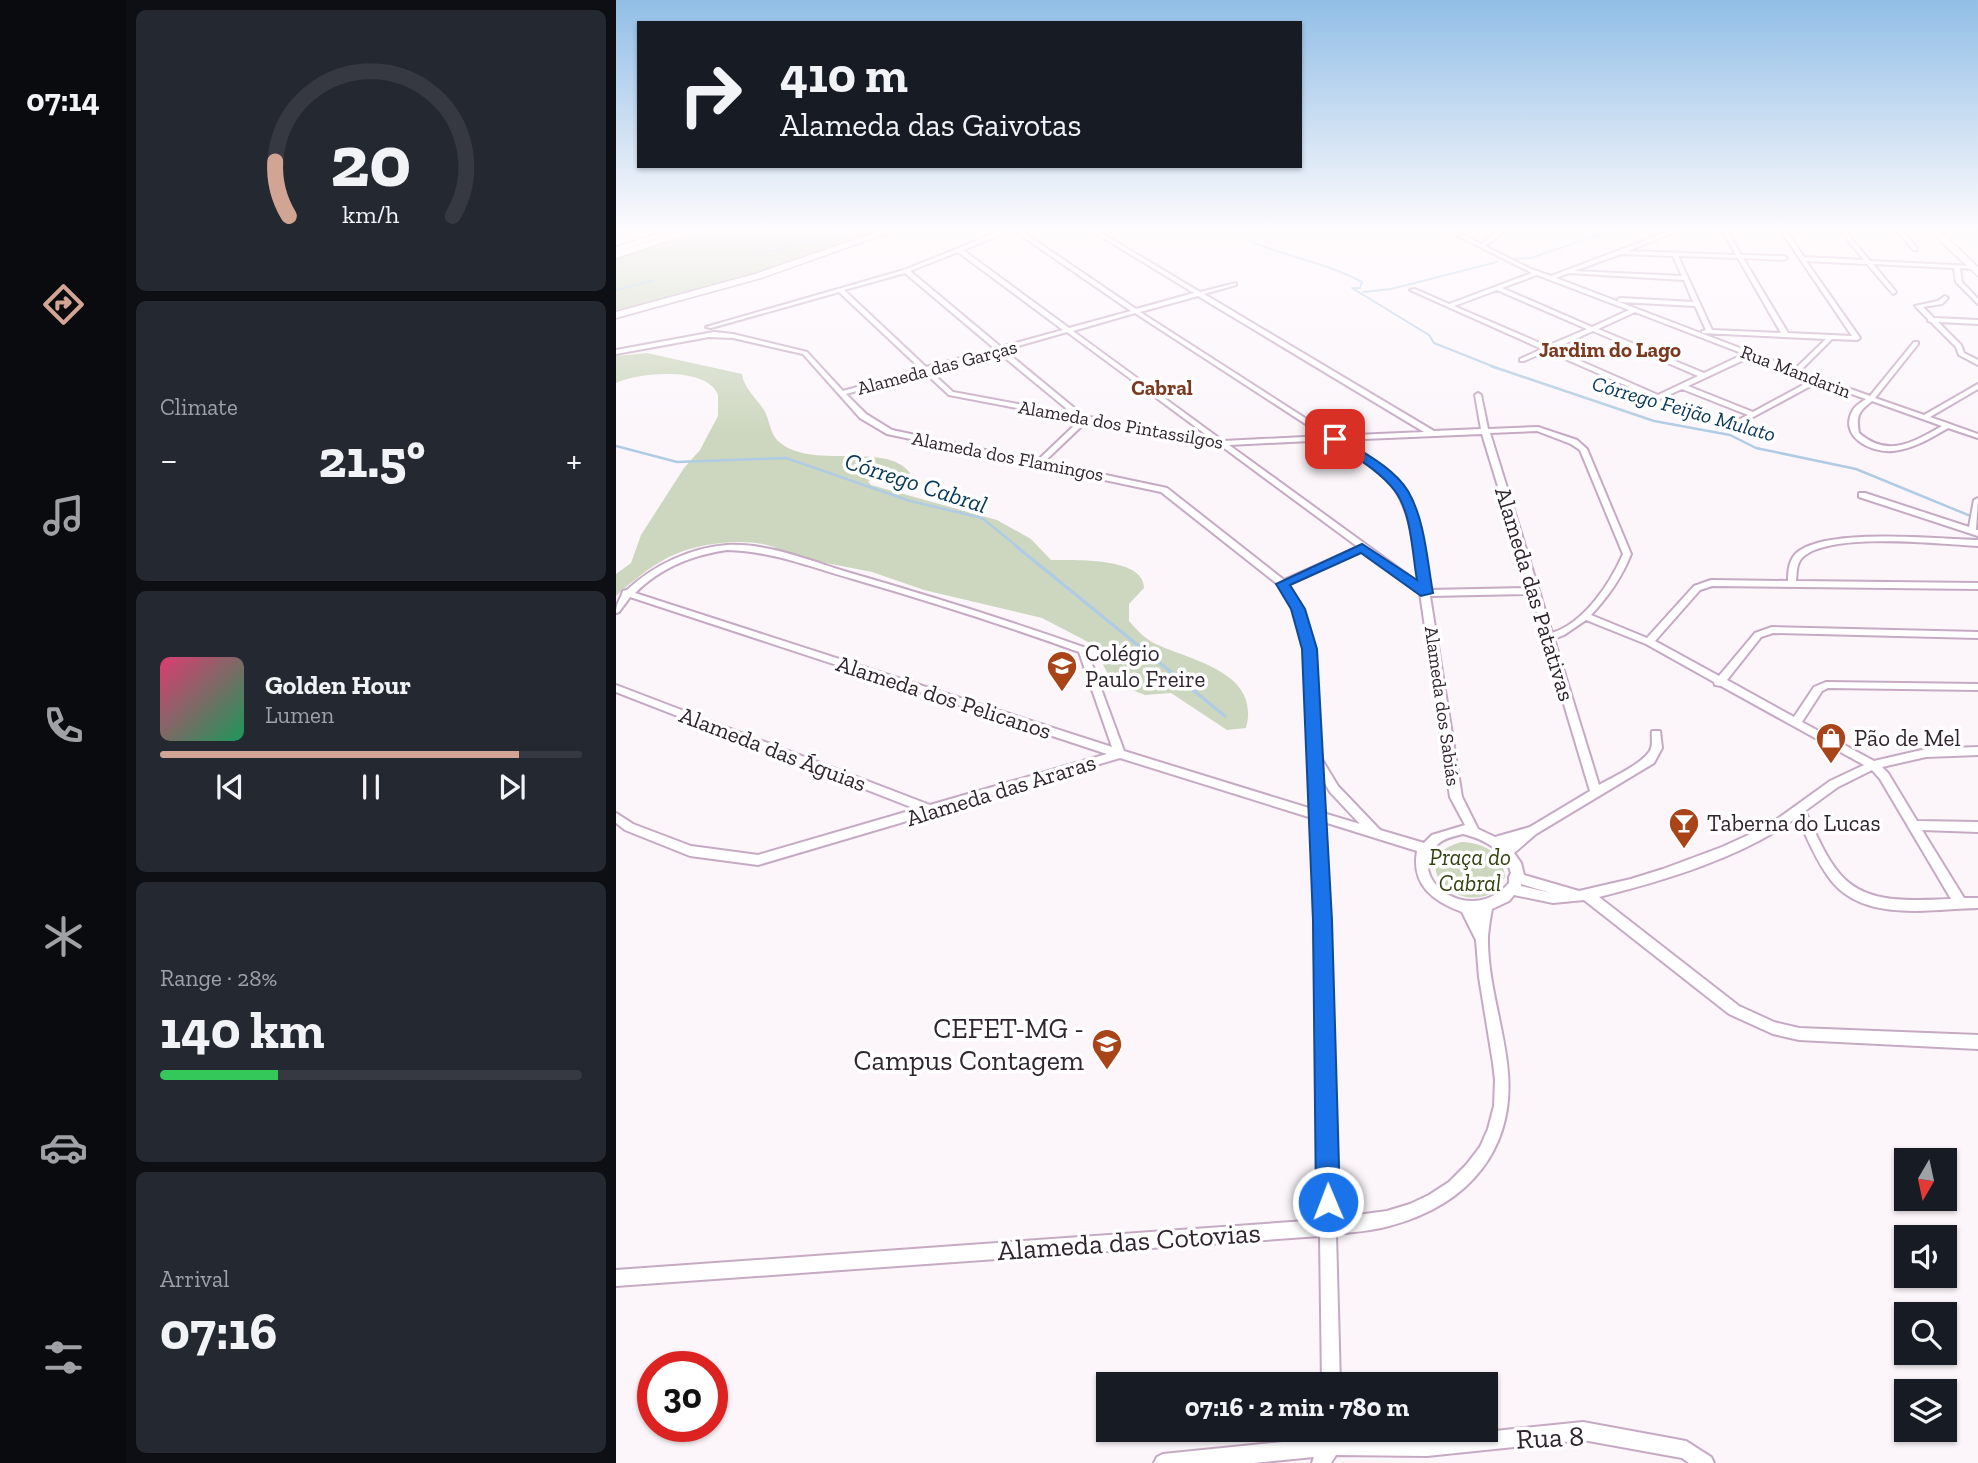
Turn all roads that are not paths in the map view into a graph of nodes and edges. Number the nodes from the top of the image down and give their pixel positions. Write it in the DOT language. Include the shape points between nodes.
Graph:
graph roads {
  1 [pos="684,296"];
  2 [pos="819,296"];
  3 [pos="847,296"];
  4 [pos="935,296"];
  5 [pos="1022,296"];
  6 [pos="1112,296"];
  7 [pos="1192,296"];
  8 [pos="1199,296"];
  9 [pos="1428,296"];
  10 [pos="1475,296"];
  11 [pos="1516,296"];
  12 [pos="1601,296"];
  13 [pos="1693,296"];
  14 [pos="1763,296"];
  15 [pos="1828,296"];
  16 [pos="1945,298"];
  17 [pos="1611,300"];
  18 [pos="1697,304"];
  19 [pos="1450,306"];
  20 [pos="1635,310"];
  21 [pos="1135,312"];
  22 [pos="616,315"];
  23 [pos="753,316"];
  24 [pos="1930,320"];
  25 [pos="1975,322"];
  26 [pos="1592,328"];
  27 [pos="722,330"];
  28 [pos="1978,330"];
  29 [pos="1069,331"];
  30 [pos="706,332"];
  31 [pos="1694,332"];
  32 [pos="1710,333"];
  33 [pos="733,336"];
  34 [pos="1786,336"];
  35 [pos="1829,339"];
  36 [pos="1916,343"];
  37 [pos="1546,348"];
  38 [pos="997,350"];
  39 [pos="616,352"];
  40 [pos="1750,354"];
  41 [pos="1522,359"];
  42 [pos="1978,363"];
  43 [pos="927,370"];
  44 [pos="1796,372"];
  45 [pos="1704,376"];
  46 [pos="1817,380"];
  47 [pos="1682,386"];
  48 [pos="1978,386"];
  49 [pos="842,393"];
  50 [pos="1478,395"];
  51 [pos="1657,397"];
  52 [pos="1871,399"];
  53 [pos="1644,404"];
  54 [pos="1754,415"];
  55 [pos="1925,417"];
  56 [pos="1084,420"];
  57 [pos="1948,425"];
  58 [pos="1731,427"];
  59 [pos="1485,430"];
  60 [pos="1431,433"];
  61 [pos="1978,436"];
  62 [pos="1335,439"];
  63 [pos="1220,443"];
  64 [pos="1040,462"];
  65 [pos="1862,495"];
  66 [pos="1978,500"];
  67 [pos="1975,532"];
  68 [pos="1978,543"];
  69 [pos="1362,548"];
  70 [pos="1792,582"];
  71 [pos="1283,584"];
  72 [pos="1978,586"];
  73 [pos="1534,591"];
  74 [pos="626,593"];
  75 [pos="1426,593"];
  76 [pos="616,610"];
  77 [pos="1584,616"];
  78 [pos="1978,635"];
  79 [pos="1549,637"];
  80 [pos="1649,642"];
  81 [pos="1719,683"];
  82 [pos="1978,687"];
  83 [pos="616,688"];
  84 [pos="1796,723"];
  85 [pos="1656,734"];
  86 [pos="1978,751"];
  87 [pos="1120,754"];
  88 [pos="1315,758"];
  89 [pos="1873,765"];
  90 [pos="1596,792"];
  91 [pos="1459,806"];
  92 [pos="1798,808"];
  93 [pos="930,810"];
  94 [pos="1318,816"];
  95 [pos="616,817"];
  96 [pos="1914,825"];
  97 [pos="1978,827"];
  98 [pos="1453,831"];
  99 [pos="1474,831"];
  100 [pos="1532,831"];
  101 [pos="1377,834"];
  102 [pos="1496,841"];
  103 [pos="1423,848"];
  104 [pos="1508,851"];
  105 [pos="1514,883"];
  106 [pos="1582,895"];
  107 [pos="1960,903"];
  108 [pos="1978,903"];
  109 [pos="1486,905"];
  110 [pos="1465,906"];
  111 [pos="1482,940"];
  112 [pos="1978,1042"];
  113 [pos="1329,1227"];
  114 [pos="616,1278"];
  115 [pos="1331,1372"];
  116 [pos="1498,1440"];
  117 [pos="1304,1442"];
  118 [pos="1329,1442"];
  119 [pos="1374,1442"];
  120 [pos="1476,1442"];
  121 [pos="1163,1463"];
  122 [pos="1321,1463"];
  123 [pos="1705,1463"];
  1 -- 22 [label="main road"];
  2 -- 23 [label="street"];
  3 -- 43 [label="street, Alameda dos Pintassilgos"];
  4 -- 38 [label="street"];
  5 -- 29 [label="street"];
  6 -- 21 [label="street, Alameda dos Sabiás"];
  7 -- 21 [label="street, Alameda das Garças"];
  8 -- 60 [label="street"];
  9 -- 19 [label="street"];
  10 -- 19 [label="street"];
  11 -- 26 [label="street"];
  12 -- 17 [label="street, Rua Mandarin"];
  13 -- 18 [label="street"];
  14 -- 34 [label="street"];
  15 -- 35 [label="street" via="1857,338"];
  16 -- 24 [label="street" via="1918,306"];
  17 -- 18 [label="street"];
  17 -- 20 [label="street, Rua Mandarin"];
  18 -- 32 [label="street"];
  19 -- 37 [label="street"];
  20 -- 26 [label="street"];
  20 -- 31 [label="street, Rua Mandarin"];
  21 -- 29 [label="street, Alameda das Garças"];
  21 -- 62 [label="street, Alameda dos Sabiás"];
  23 -- 27 [label="street"];
  23 -- 30 [label="street"];
  24 -- 25 [label="street"];
  24 -- 42 [label="street" via="1959,346 1961,354"];
  25 -- 28 [label="street"];
  26 -- 37 [label="street"];
  26 -- 45 [label="street"];
  27 -- 30 [label="street"];
  27 -- 33 [label="street, Alameda dos Flamingos"];
  29 -- 38 [label="street, Alameda das Garças"];
  29 -- 63 [label="street"];
  30 -- 33 [label="street, Alameda dos Flamingos"];
  30 -- 39 [label="street"];
  31 -- 32 [label="street"];
  31 -- 40 [label="street, Rua Mandarin"];
  32 -- 34 [label="street"];
  33 -- 49 [label="street, Alameda dos Flamingos" via="805,353"];
  34 -- 35 [label="street"];
  35 -- 44 [label="street"];
  36 -- 52 [label="street"];
  37 -- 41 [label="street"];
  37 -- 51 [label="street"];
  38 -- 43 [label="street, Alameda das Garças"];
  38 -- 56 [label="street"];
  40 -- 44 [label="street, Rua Mandarin"];
  40 -- 45 [label="street"];
  43 -- 49 [label="street, Alameda das Garças"];
  43 -- 56 [label="street, Alameda dos Pintassilgos" via="951,394"];
  44 -- 46 [label="street, Rua Mandarin"];
  45 -- 47 [label="street"];
  46 -- 52 [label="street, Rua Mandarin"];
  46 -- 54 [label="street"];
  47 -- 51 [label="street"];
  47 -- 54 [label="street"];
  48 -- 55 [label="street"];
  49 -- 64 [label="street, Alameda dos Flamingos" via="863,416 890,432"];
  50 -- 59 [label="street, Alameda das Patativas"];
  51 -- 53 [label="street"];
  52 -- 55 [label="street, Rua Mandarin"];
  52 -- 57 [label="street" via="1857,409 1853,422 1855,433 1874,445 1905,449"];
  54 -- 58 [label="street"];
  55 -- 57 [label="street, Rua Mandarin"];
  56 -- 63 [label="street, Alameda dos Pintassilgos"];
  56 -- 64 [label="street"];
  57 -- 61 [label="street, Rua Mandarin"];
  59 -- 60 [label="street, Alameda dos Pintassilgos"];
  59 -- 73 [label="street, Alameda das Patativas"];
  59 -- 77 [label="street, Alameda dos Pintassilgos" via="1538,429 1583,449 1627,554 1613,584"];
  60 -- 62 [label="street, Alameda dos Pintassilgos"];
  62 -- 63 [label="street, Alameda dos Pintassilgos"];
  62 -- 75 [label="street, Alameda dos Sabiás" via="1383,471 1402,492 1413,518"];
  63 -- 69 [label="street"];
  64 -- 71 [label="street, Alameda dos Flamingos" via="1164,490"];
  65 -- 67 [label="street"];
  66 -- 67 [label="street"];
  68 -- 70 [label="street" via="1831,541 1799,555"];
  69 -- 71 [label="street"];
  69 -- 75 [label="street"];
  70 -- 72 [label="street"];
  70 -- 80 [label="street" via="1730,581 1697,588"];
  71 -- 88 [label="street" via="1298,609 1310,649"];
  73 -- 75 [label="street"];
  73 -- 79 [label="street, Alameda das Patativas"];
  74 -- 76 [label="street, Alameda das Araras"];
  74 -- 87 [label="street, Alameda dos Pelicanos"];
  74 -- 87 [label="street, Alameda das Araras" via="676,561 700,552 744,548 978,613 1083,650"];
  75 -- 91 [label="street, Alameda dos Sabiás"];
  77 -- 79 [label="street, Alameda dos Pintassilgos" via="1564,634"];
  77 -- 80 [label="street"];
  78 -- 81 [label="street" via="1772,630 1758,635"];
  79 -- 90 [label="street, Alameda das Patativas"];
  80 -- 81 [label="street"];
  81 -- 84 [label="street"];
  82 -- 84 [label="street" via="1826,685 1818,689"];
  83 -- 93 [label="street, Alameda das Águias"];
  84 -- 89 [label="street"];
  85 -- 90 [label="street" via="1657,748 1650,760"];
  86 -- 89 [label="street" via="1915,754"];
  87 -- 93 [label="street, Alameda das Araras"];
  87 -- 94 [label="street, Alameda dos Pelicanos"];
  88 -- 94 [label="street"];
  88 -- 101 [label="street" via="1334,789"];
  89 -- 92 [label="street"];
  89 -- 96 [label="street"];
  90 -- 100 [label="street"];
  91 -- 98 [label="street, Alameda dos Sabiás"];
  91 -- 99 [label="street, Alameda dos Sabiás"];
  92 -- 106 [label="street" via="1741,845"];
  92 -- 107 [label="street" via="1835,877 1849,891 1875,903"];
  93 -- 95 [label="street, Alameda das Araras" via="758,860 690,851 629,827"];
  94 -- 101 [label="street, Alameda dos Pelicanos"];
  94 -- 113 [label="street"];
  96 -- 97 [label="street"];
  96 -- 107 [label="street"];
  98 -- 99 [label="street"];
  98 -- 103 [label="street"];
  99 -- 102 [label="street"];
  100 -- 102 [label="street"];
  100 -- 104 [label="street"];
  101 -- 103 [label="street, Alameda dos Pelicanos"];
  102 -- 104 [label="street"];
  103 -- 110 [label="street" via="1420,865 1430,888 1440,898"];
  104 -- 105 [label="street" via="1514,862"];
  105 -- 106 [label="street" via="1553,898"];
  105 -- 109 [label="street" via="1497,902"];
  106 -- 112 [label="street" via="1734,1010 1773,1028 1808,1034"];
  107 -- 108 [label="street"];
  109 -- 110 [label="street"];
  109 -- 111 [label="street, Alameda das Cotovias"];
  110 -- 111 [label="street, Alameda das Cotovias"];
  111 -- 113 [label="street, Alameda das Cotovias" via="1502,1078 1502,1105 1486,1156 1466,1178 1431,1202 1389,1219"];
  113 -- 114 [label="street, Alameda das Cotovias"];
  113 -- 115 [label="street"];
  116 -- 123 [label="street, Rua 8" via="1583,1431 1686,1450"];
  117 -- 121 [label="street, Rua 8"];
  118 -- 122 [label="street"];
  119 -- 120 [label="street, Rua 8" via="1427,1447"];
}
